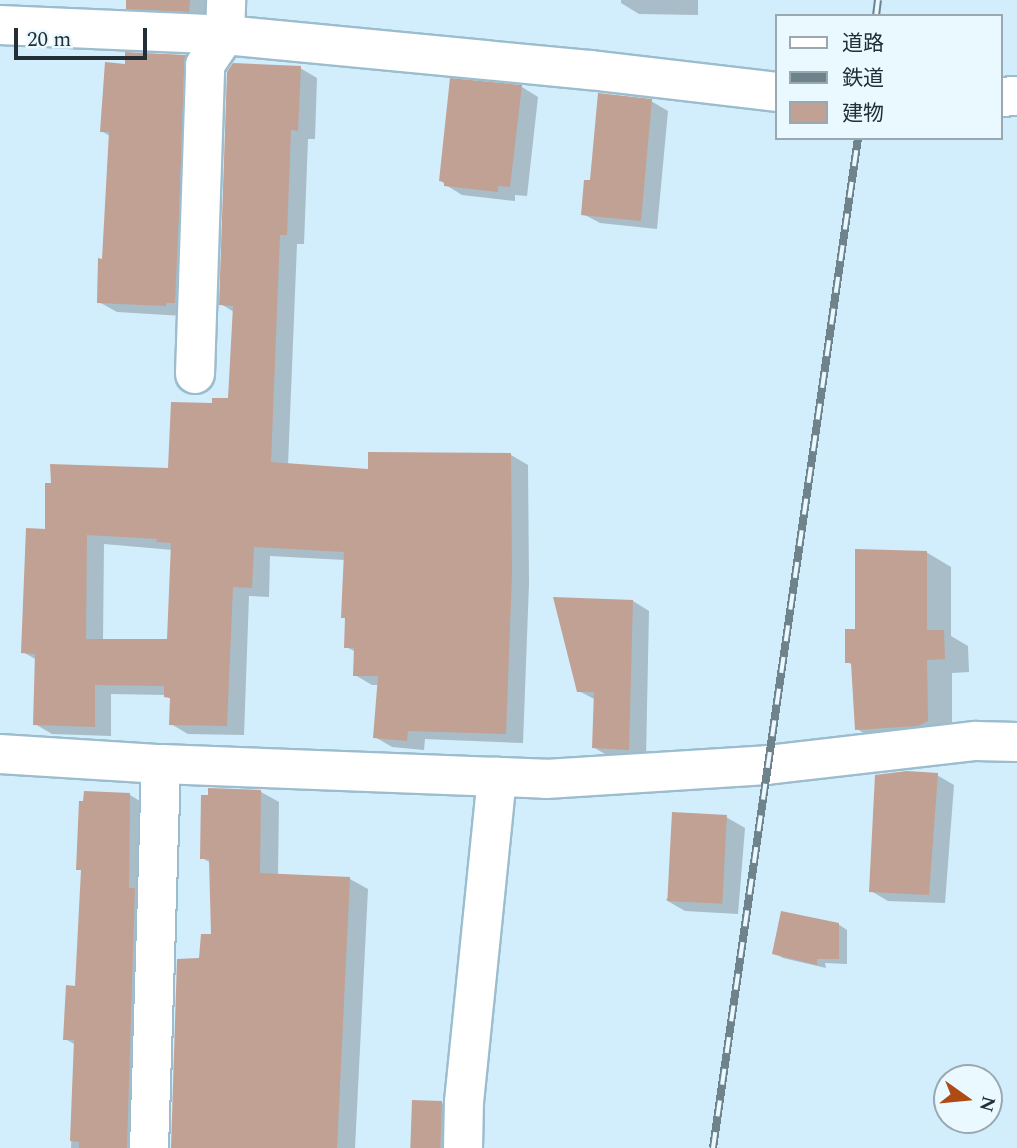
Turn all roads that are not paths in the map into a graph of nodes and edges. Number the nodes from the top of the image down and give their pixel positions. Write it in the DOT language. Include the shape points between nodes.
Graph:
graph roads {
  1 [pos="225,18"];
  2 [pos="0,25"];
  3 [pos="776,92"];
  4 [pos="195,374"];
  5 [pos="1017,742"];
  6 [pos="0,754"];
  7 [pos="161,764"];
  8 [pos="497,777"];
  9 [pos="149,1148"];
  10 [pos="463,1148"];
  1 -- 2 [label="street"];
  1 -- 3 [label="street"];
  1 -- 4 [label="street" via="205,65"];
  5 -- 8 [label="street" via="975,741 767,765 546,779"];
  6 -- 7 [label="street"];
  7 -- 8 [label="street"];
  7 -- 9 [label="street"];
  8 -- 10 [label="street"];
}
